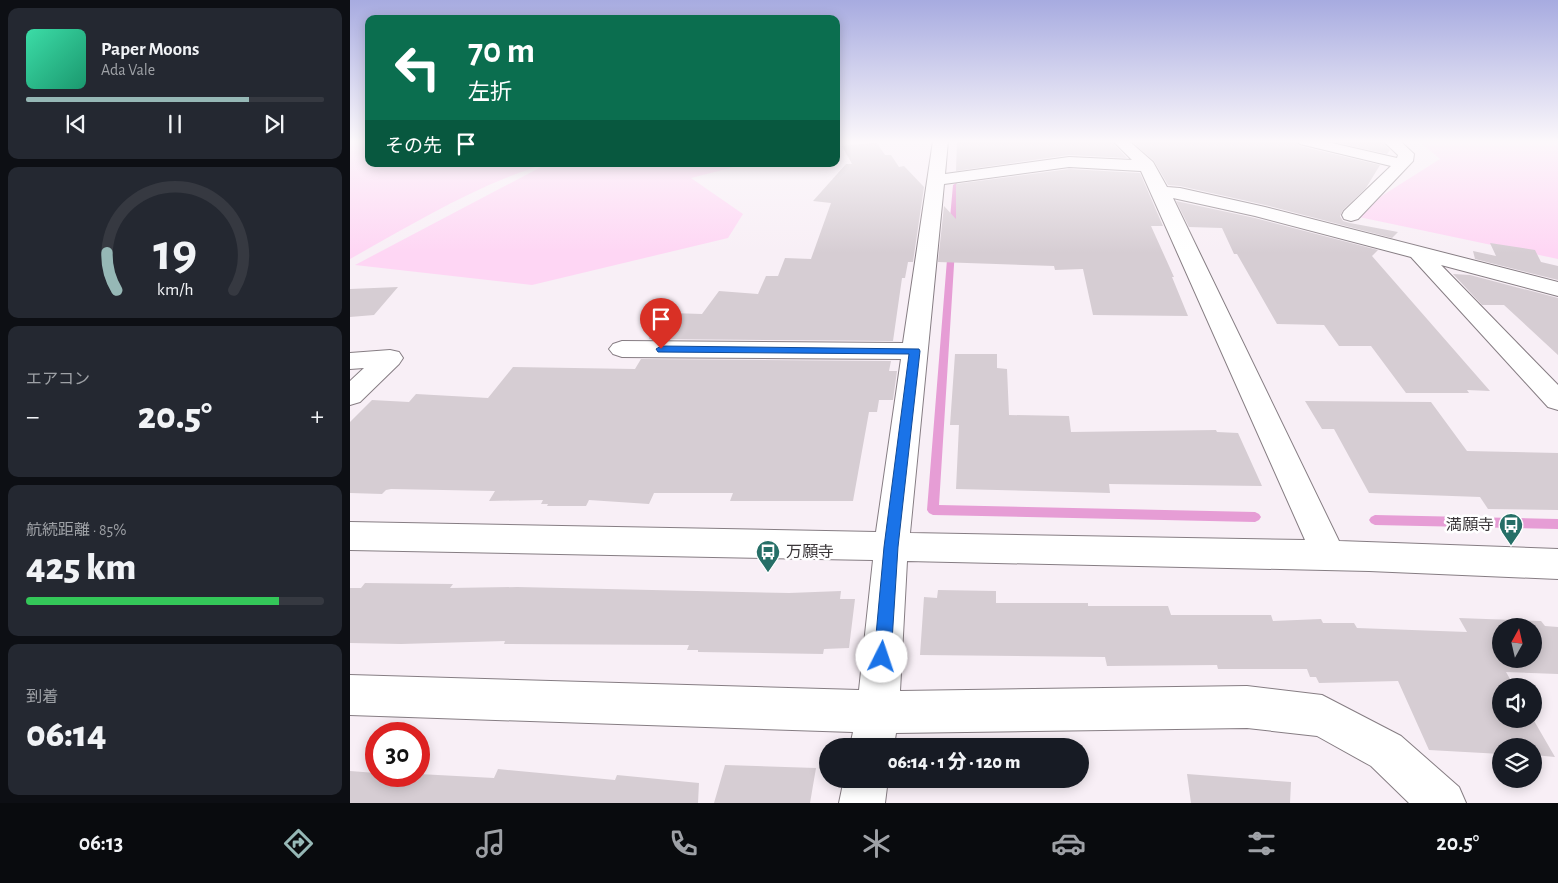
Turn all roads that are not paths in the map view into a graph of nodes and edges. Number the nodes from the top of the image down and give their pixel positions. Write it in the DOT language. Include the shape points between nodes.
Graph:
graph roads {
  1 [pos="946,178"];
  2 [pos="1154,178"];
  3 [pos="1388,178"];
  4 [pos="935,180"];
  5 [pos="1161,192"];
  6 [pos="1350,216"];
  7 [pos="1419,254"];
  8 [pos="1558,289"];
  9 [pos="622,349"];
  10 [pos="915,351"];
  11 [pos="350,361"];
  12 [pos="350,396"];
  13 [pos="1558,401"];
  14 [pos="350,536"];
  15 [pos="891,547"];
  16 [pos="1329,556"];
  17 [pos="1558,564"];
  18 [pos="350,694"];
  19 [pos="875,729"];
  20 [pos="864,788"];
  21 [pos="862,803"];
  22 [pos="1443,803"];
  1 -- 4 [label="street"];
  2 -- 5 [label="street"];
  3 -- 6 [label="street"];
  4 -- 10 [label="street"];
  5 -- 7 [label="street" via="1180,193 1258,211"];
  5 -- 16 [label="street"];
  7 -- 8 [label="street"];
  7 -- 13 [label="street"];
  9 -- 10 [label="street"];
  10 -- 15 [label="street"];
  11 -- 12 [label="street" via="390,358"];
  14 -- 15 [label="street"];
  15 -- 16 [label="street"];
  15 -- 19 [label="street"];
  16 -- 17 [label="street"];
  18 -- 19 [label="street"];
  19 -- 22 [label="street" via="1247,707 1322,716 1386,751"];
  20 -- 21 [label="street"];
}
